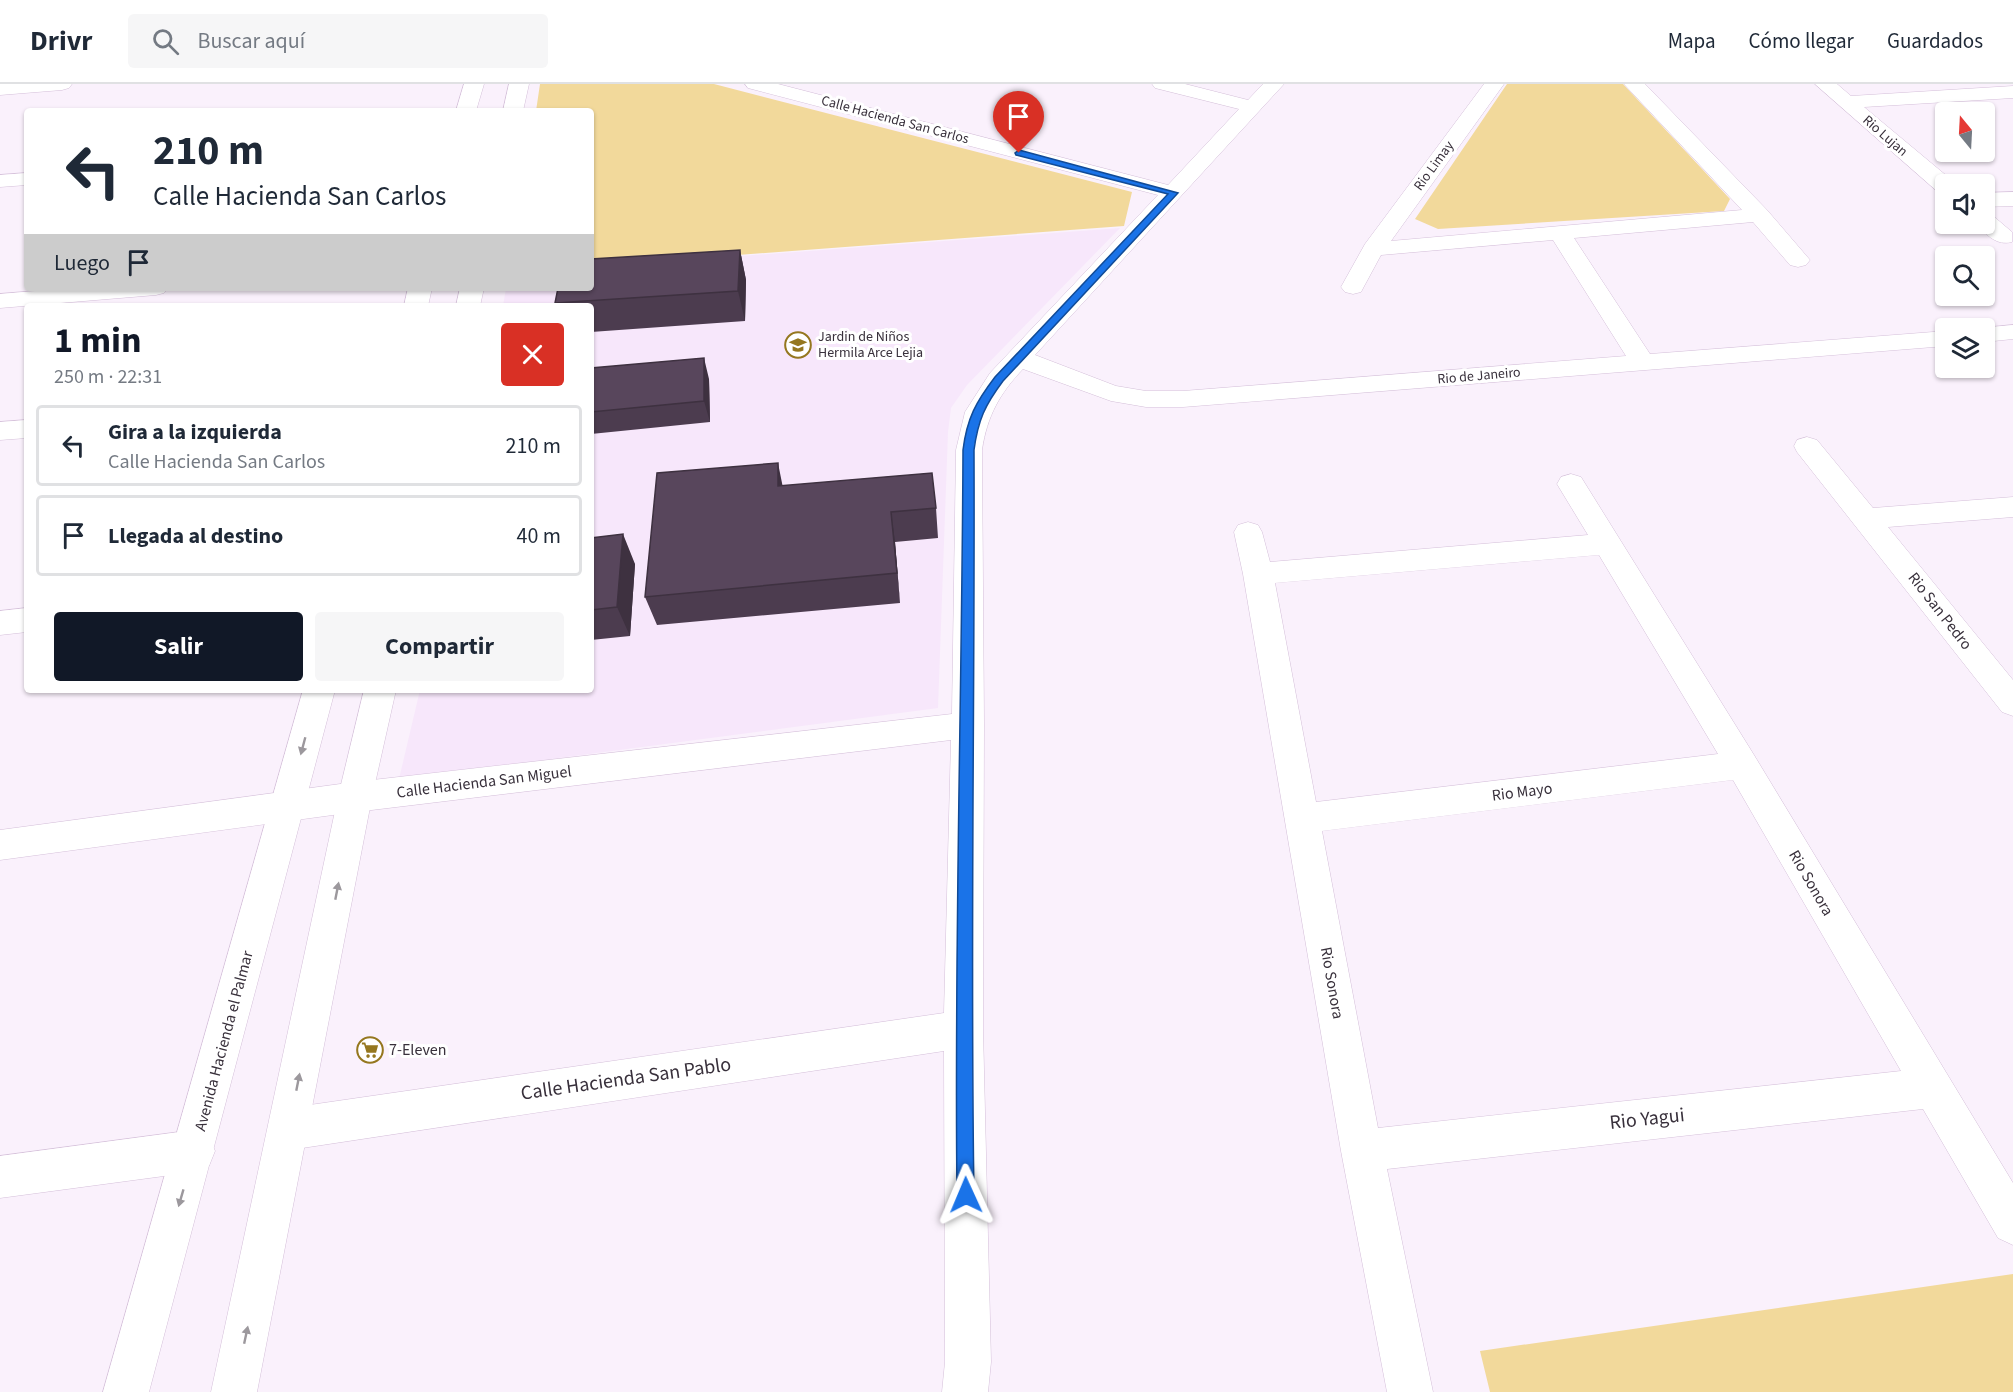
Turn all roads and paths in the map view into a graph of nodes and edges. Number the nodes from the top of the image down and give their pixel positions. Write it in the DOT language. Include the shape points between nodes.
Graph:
graph roads {
  1 [pos="62,84"];
  2 [pos="474,84"];
  3 [pos="519,84"];
  4 [pos="755,84"];
  5 [pos="1162,84"];
  6 [pos="1494,84"];
  7 [pos="1634,84"];
  8 [pos="1825,84"];
  9 [pos="0,89"];
  10 [pos="2013,92"];
  11 [pos="1264,95"];
  12 [pos="1845,102"];
  13 [pos="467,108"];
  14 [pos="514,108"];
  15 [pos="1935,178"];
  16 [pos="24,179"];
  17 [pos="0,181"];
  18 [pos="1174,193"];
  19 [pos="2013,199"];
  20 [pos="1995,200"];
  21 [pos="1759,215"];
  22 [pos="1995,229"];
  23 [pos="1559,232"];
  24 [pos="2004,237"];
  25 [pos="1373,249"];
  26 [pos="1798,260"];
  27 [pos="1353,287"];
  28 [pos="120,291"];
  29 [pos="0,301"];
  30 [pos="2013,332"];
  31 [pos="1995,334"];
  32 [pos="1935,339"];
  33 [pos="1018,358"];
  34 [pos="1643,363"];
  35 [pos="24,429"];
  36 [pos="0,431"];
  37 [pos="1808,446"];
  38 [pos="1571,484"];
  39 [pos="2013,507"];
  40 [pos="1867,519"];
  41 [pos="1248,532"];
  42 [pos="1606,544"];
  43 [pos="1258,574"];
  44 [pos="24,620"];
  45 [pos="0,623"];
  46 [pos="318,693"];
  47 [pos="379,693"];
  48 [pos="2013,703"];
  49 [pos="968,725"];
  50 [pos="1742,765"];
  51 [pos="355,797"];
  52 [pos="286,808"];
  53 [pos="1302,819"];
  54 [pos="0,845"];
  55 [pos="963,1029"];
  56 [pos="1931,1088"];
  57 [pos="289,1129"];
  58 [pos="194,1151"];
  59 [pos="1362,1151"];
  60 [pos="0,1177"];
  61 [pos="2013,1224"];
  62 [pos="126,1392"];
  63 [pos="234,1392"];
  64 [pos="965,1392"];
  65 [pos="1410,1392"];
  1 -- 9 [label="street"];
  2 -- 13 [label="street"];
  3 -- 14 [label="street"];
  4 -- 18 [label="street, Calle Hacienda San Carlos"];
  5 -- 11 [label="street"];
  6 -- 25 [label="street, Rio Limay"];
  7 -- 21 [label="street"];
  8 -- 12 [label="street, Rio Lujan"];
  10 -- 12 [label="street"];
  11 -- 18 [label="street"];
  12 -- 15 [label="street, Rio Lujan"];
  16 -- 17 [label="street"];
  18 -- 33 [label="street"];
  19 -- 20 [label="street"];
  21 -- 23 [label="street"];
  21 -- 26 [label="street"];
  22 -- 24 [label="street"];
  23 -- 25 [label="street"];
  23 -- 34 [label="street"];
  25 -- 27 [label="street, Rio Limay"];
  28 -- 29 [label="street"];
  30 -- 31 [label="street"];
  32 -- 34 [label="street, Rio de Janeiro"];
  33 -- 34 [label="street, Rio de Janeiro" via="1111,393 1146,399"];
  33 -- 49 [label="street" via="982,401 972,425"];
  35 -- 36 [label="street"];
  37 -- 40 [label="street, Rio San Pedro"];
  38 -- 42 [label="street, Rio Sonora"];
  39 -- 40 [label="street"];
  40 -- 48 [label="street, Rio San Pedro"];
  41 -- 43 [label="street, Rio Sonora"];
  42 -- 43 [label="street"];
  42 -- 50 [label="street, Rio Sonora"];
  43 -- 53 [label="street, Rio Sonora"];
  44 -- 45 [label="street"];
  46 -- 52 [label="street, Avenida Hacienda el Palmar, one-way"];
  47 -- 51 [label="street"];
  49 -- 51 [label="street, Calle Hacienda San Miguel"];
  49 -- 55 [label="street"];
  50 -- 53 [label="street, Rio Mayo"];
  50 -- 56 [label="street, Rio Sonora"];
  51 -- 52 [label="street, Calle Hacienda San Miguel"];
  57 -- 51 [label="street, one-way"];
  52 -- 54 [label="street, Calle Hacienda San Miguel"];
  52 -- 58 [label="street, Avenida Hacienda el Palmar"];
  53 -- 59 [label="street, Rio Sonora"];
  55 -- 57 [label="street, Calle Hacienda San Pablo"];
  55 -- 64 [label="street" via="968,1362"];
  56 -- 59 [label="street, Rio Yagui"];
  56 -- 61 [label="street, Rio Sonora"];
  63 -- 57 [label="street, one-way"];
  58 -- 60 [label="street"];
  58 -- 62 [label="street, Avenida Hacienda el Palmar, one-way"];
  59 -- 65 [label="street, Rio Sonora"];
}
